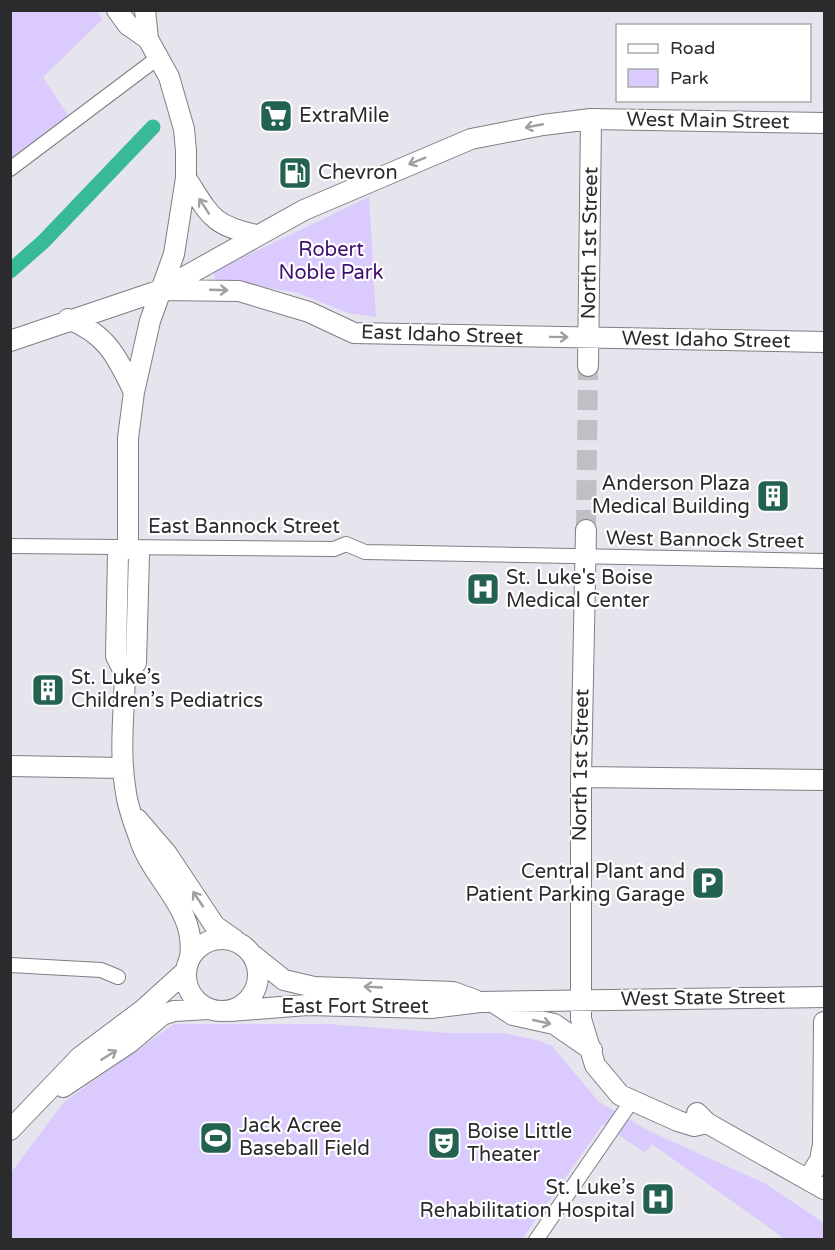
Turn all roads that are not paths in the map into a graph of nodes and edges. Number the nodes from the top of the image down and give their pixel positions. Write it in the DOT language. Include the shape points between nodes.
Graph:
graph roads {
  1 [pos="117,10"];
  2 [pos="145,10"];
  3 [pos="148,39"];
  4 [pos="159,57"];
  5 [pos="591,119"];
  6 [pos="825,123"];
  7 [pos="10,170"];
  8 [pos="186,178"];
  9 [pos="256,235"];
  10 [pos="161,290"];
  11 [pos="68,319"];
  12 [pos="588,338"];
  13 [pos="10,340"];
  14 [pos="825,342"];
  15 [pos="588,366"];
  16 [pos="134,392"];
  17 [pos="586,530"];
  18 [pos="10,546"];
  19 [pos="128,547"];
  20 [pos="585,557"];
  21 [pos="825,561"];
  22 [pos="10,766"];
  23 [pos="123,768"];
  24 [pos="580,777"];
  25 [pos="825,780"];
  26 [pos="132,814"];
  27 [pos="237,941"];
  28 [pos="254,956"];
  29 [pos="188,964"];
  30 [pos="10,965"];
  31 [pos="118,977"];
  32 [pos="825,997"];
  33 [pos="582,1000"];
  34 [pos="487,1002"];
  35 [pos="208,1009"];
  36 [pos="230,1011"];
  37 [pos="825,1022"];
  38 [pos="588,1046"];
  39 [pos="632,1102"];
  40 [pos="26,1112"];
  41 [pos="707,1123"];
  42 [pos="10,1130"];
  43 [pos="817,1184"];
  44 [pos="536,1239"];
  1 -- 3 [label="main road" via="128,25"];
  2 -- 3 [label="main road"];
  3 -- 4 [label="main road"];
  4 -- 7 [label="street"];
  4 -- 8 [label="main road" via="184,129"];
  5 -- 6 [label="main road, West Main Street"];
  5 -- 9 [label="main road, West Main Street, one-way" via="471,139 304,210"];
  5 -- 12 [label="main road, North 1st Street"];
  9 -- 8 [label="main road, one-way" via="229,229 213,219"];
  8 -- 10 [label="main road" via="174,254"];
  9 -- 10 [label="main road, West Main Street"];
  10 -- 11 [label="main road"];
  10 -- 12 [label="main road, East Idaho Street, one-way" via="239,291 287,304 354,333"];
  10 -- 16 [label="main road"];
  11 -- 13 [label="main road"];
  11 -- 16 [label="main road" via="103,340 117,357"];
  12 -- 14 [label="main road, West Idaho Street"];
  12 -- 15 [label="main road, North 1st Street"];
  16 -- 19 [label="main road" via="128,438"];
  17 -- 20 [label="main road, North 1st Street"];
  18 -- 19 [label="street, East Bannock Street"];
  19 -- 20 [label="street, East Bannock Street" via="334,549 346,544 365,552"];
  19 -- 23 [label="main road" via="118,554 117,580 116,656 124,674"];
  20 -- 21 [label="street, West Bannock Street"];
  20 -- 24 [label="main road, North 1st Street"];
  22 -- 23 [label="main road"];
  23 -- 26 [label="main road"];
  24 -- 25 [label="main road"];
  24 -- 33 [label="main road, North 1st Street"];
  27 -- 26 [label="main road, one-way" via="216,926 167,854"];
  26 -- 29 [label="main road" via="142,848 179,904 190,930"];
  27 -- 28 [label="main road"];
  27 -- 29 [label="main road" via="227,938 206,942"];
  34 -- 28 [label="main road, East Fort Street, one-way" via="453,992 314,987 284,980"];
  28 -- 36 [label="main road" via="258,966 256,989 250,999"];
  29 -- 35 [label="main road" via="191,994"];
  29 -- 40 [label="main road" via="144,1009 80,1057"];
  30 -- 31 [label="street" via="101,969"];
  32 -- 33 [label="main road, West State Street"];
  33 -- 34 [label="main road, East Fort Street"];
  33 -- 38 [label="main road, North 1st Street" via="581,1019"];
  34 -- 36 [label="main road, East Fort Street" via="431,1008 307,1005"];
  34 -- 38 [label="main road, one-way" via="513,1015 554,1024"];
  35 -- 36 [label="main road"];
  40 -- 35 [label="main road, one-way" via="162,1015"];
  37 -- 43 [label="main road" via="823,1144"];
  38 -- 39 [label="main road, North 1st Street" via="608,1083"];
  38 -- 41 [label="main road" via="619,1078 638,1091 697,1113"];
  39 -- 41 [label="main road, North 1st Street" via="694,1126"];
  39 -- 44 [label="street"];
  40 -- 42 [label="main road"];
  41 -- 43 [label="main road"];
}
